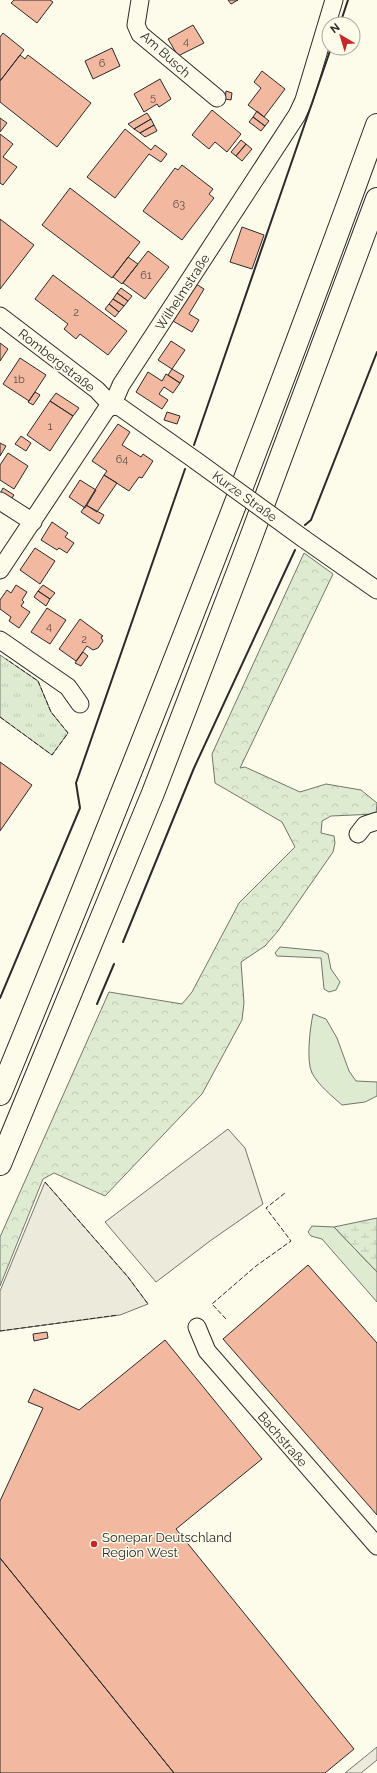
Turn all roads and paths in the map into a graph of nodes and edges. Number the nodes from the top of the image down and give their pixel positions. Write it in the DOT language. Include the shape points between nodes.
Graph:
graph roads {
  1 [pos="140,0"];
  2 [pos="334,0"];
  3 [pos="217,98"];
  4 [pos="377,125"];
  5 [pos="377,199"];
  6 [pos="0,316"];
  7 [pos="112,406"];
  8 [pos="0,501"];
  9 [pos="33,522"];
  10 [pos="0,570"];
  11 [pos="377,590"];
  12 [pos="0,640"];
  13 [pos="80,704"];
  14 [pos="377,821"];
  15 [pos="358,834"];
  16 [pos="0,1094"];
  17 [pos="0,1164"];
  18 [pos="197,1327"];
  19 [pos="377,1546"];
  1 -- 3 [label="street, Am Busch" via="136,25 140,34"];
  2 -- 7 [label="street, Wilhelmstraße" via="301,109 121,385"];
  4 -- 16 [label="highway" via="246,479 138,755"];
  5 -- 17 [label="highway" via="159,779"];
  6 -- 7 [label="street, Rombergstraße" via="96,390"];
  7 -- 9 [label="street, Wilhelmstraße" via="106,410"];
  7 -- 11 [label="street, Kurze Straße, bridge" via="120,407"];
  8 -- 9 [label="street"];
  9 -- 10 [label="street, Wilhelmstraße"];
  12 -- 13 [label="street" via="68,687"];
  14 -- 15 [label="street" via="365,825"];
  18 -- 19 [label="street, Bachstraße" via="207,1351"];
}
